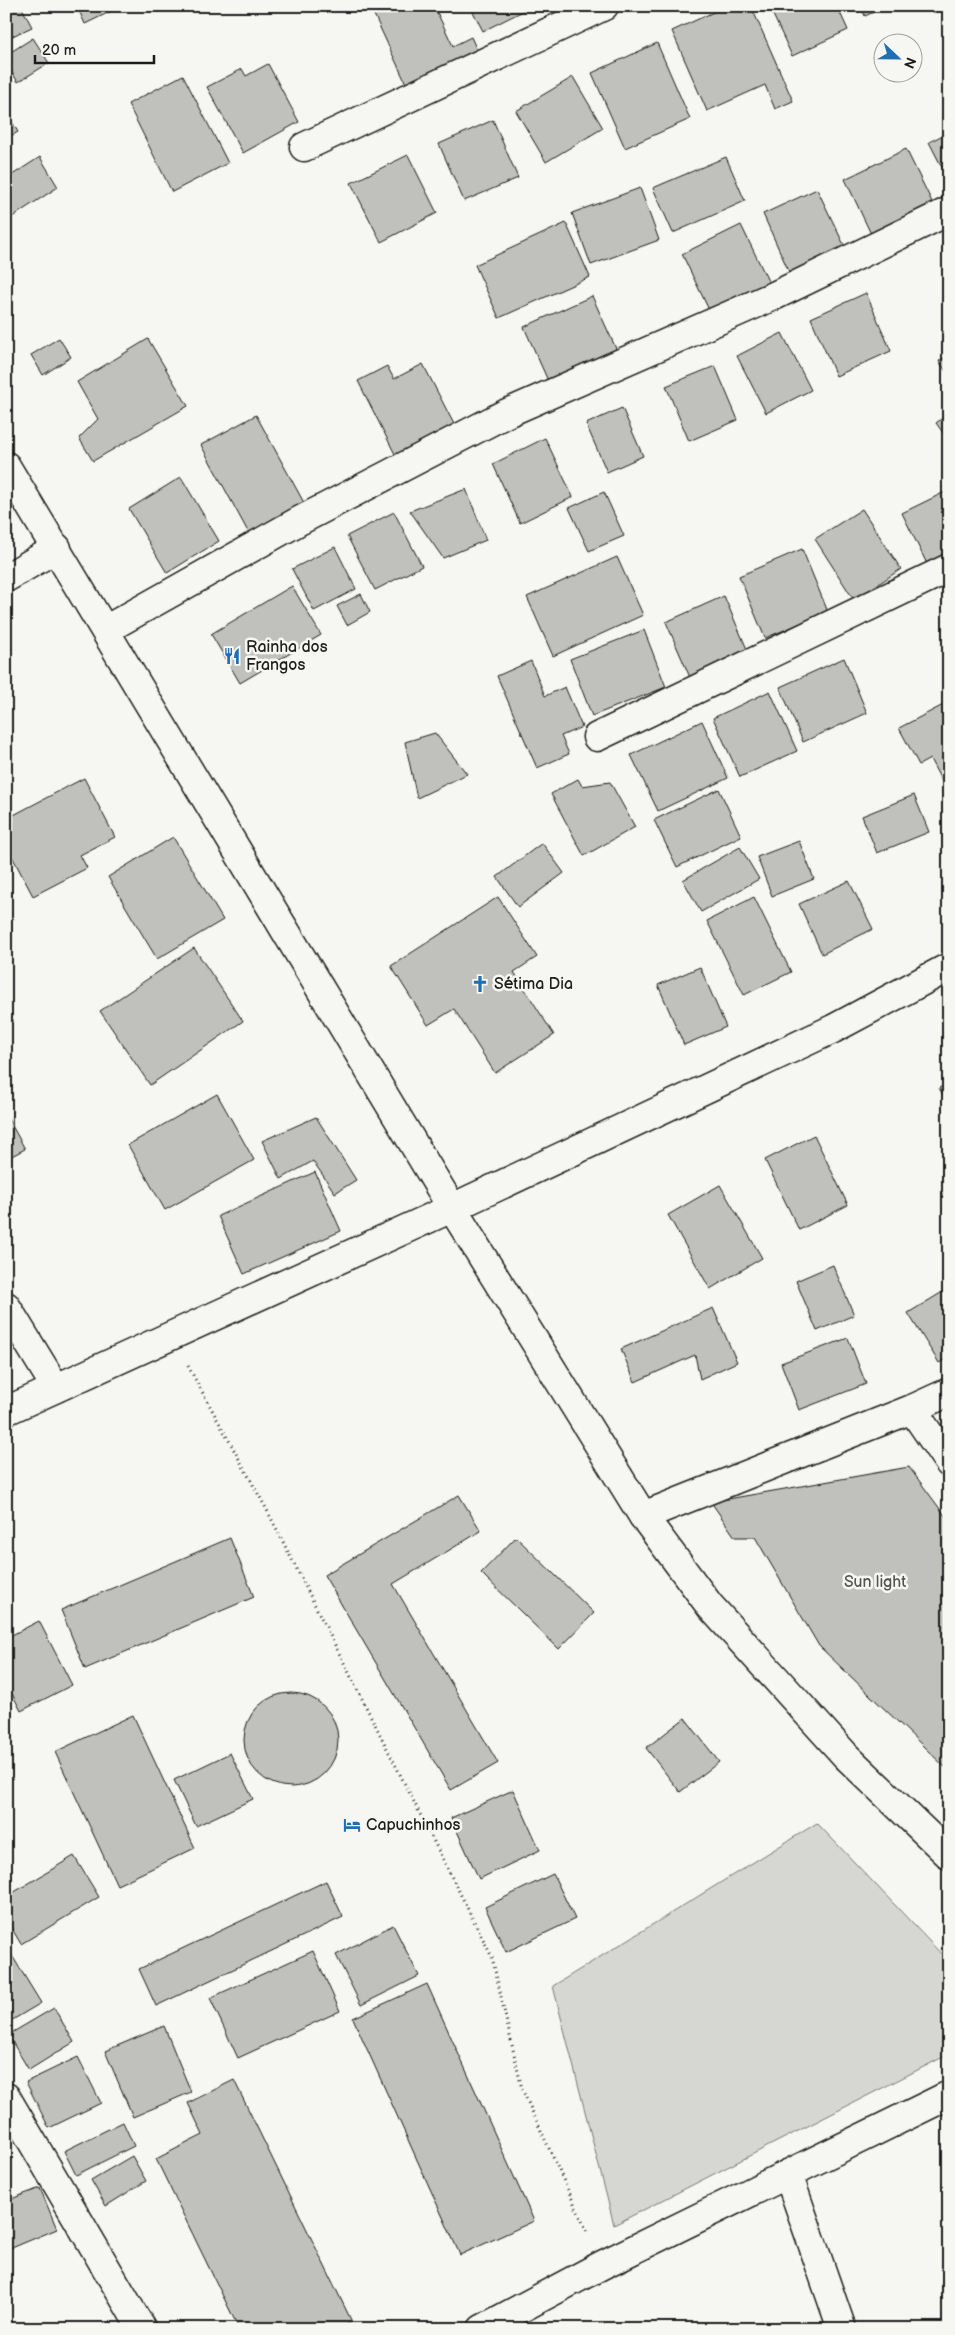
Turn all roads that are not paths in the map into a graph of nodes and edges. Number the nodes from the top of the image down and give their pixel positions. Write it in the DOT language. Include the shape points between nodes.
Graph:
graph roads {
  1 [pos="604,6"];
  2 [pos="304,147"];
  3 [pos="949,211"];
  4 [pos="6,466"];
  5 [pos="57,548"];
  6 [pos="949,568"];
  7 [pos="6,578"];
  8 [pos="105,630"];
  9 [pos="597,737"];
  10 [pos="949,968"];
  11 [pos="452,1208"];
  12 [pos="6,1306"];
  13 [pos="56,1388"];
  14 [pos="949,1392"];
  15 [pos="912,1409"];
  16 [pos="6,1411"];
  17 [pos="949,1464"];
  18 [pos="643,1516"];
  19 [pos="949,1855"];
  20 [pos="949,2095"];
  21 [pos="6,2097"];
  22 [pos="788,2174"];
  23 [pos="142,2329"];
  24 [pos="482,2329"];
  25 [pos="842,2329"];
  1 -- 2 [label="street"];
  3 -- 8 [label="street" via="776,295 507,413 299,522"];
  4 -- 5 [label="street"];
  5 -- 7 [label="street"];
  5 -- 8 [label="street"];
  6 -- 9 [label="street"];
  8 -- 11 [label="street"];
  10 -- 11 [label="street" via="833,1029"];
  11 -- 13 [label="street"];
  11 -- 18 [label="street"];
  12 -- 13 [label="street"];
  13 -- 16 [label="street"];
  14 -- 15 [label="street"];
  15 -- 17 [label="street"];
  15 -- 18 [label="street"];
  18 -- 19 [label="street" via="710,1606 847,1757"];
  20 -- 22 [label="street"];
  21 -- 23 [label="street"];
  22 -- 24 [label="street" via="602,2265"];
  22 -- 25 [label="street"];
}
